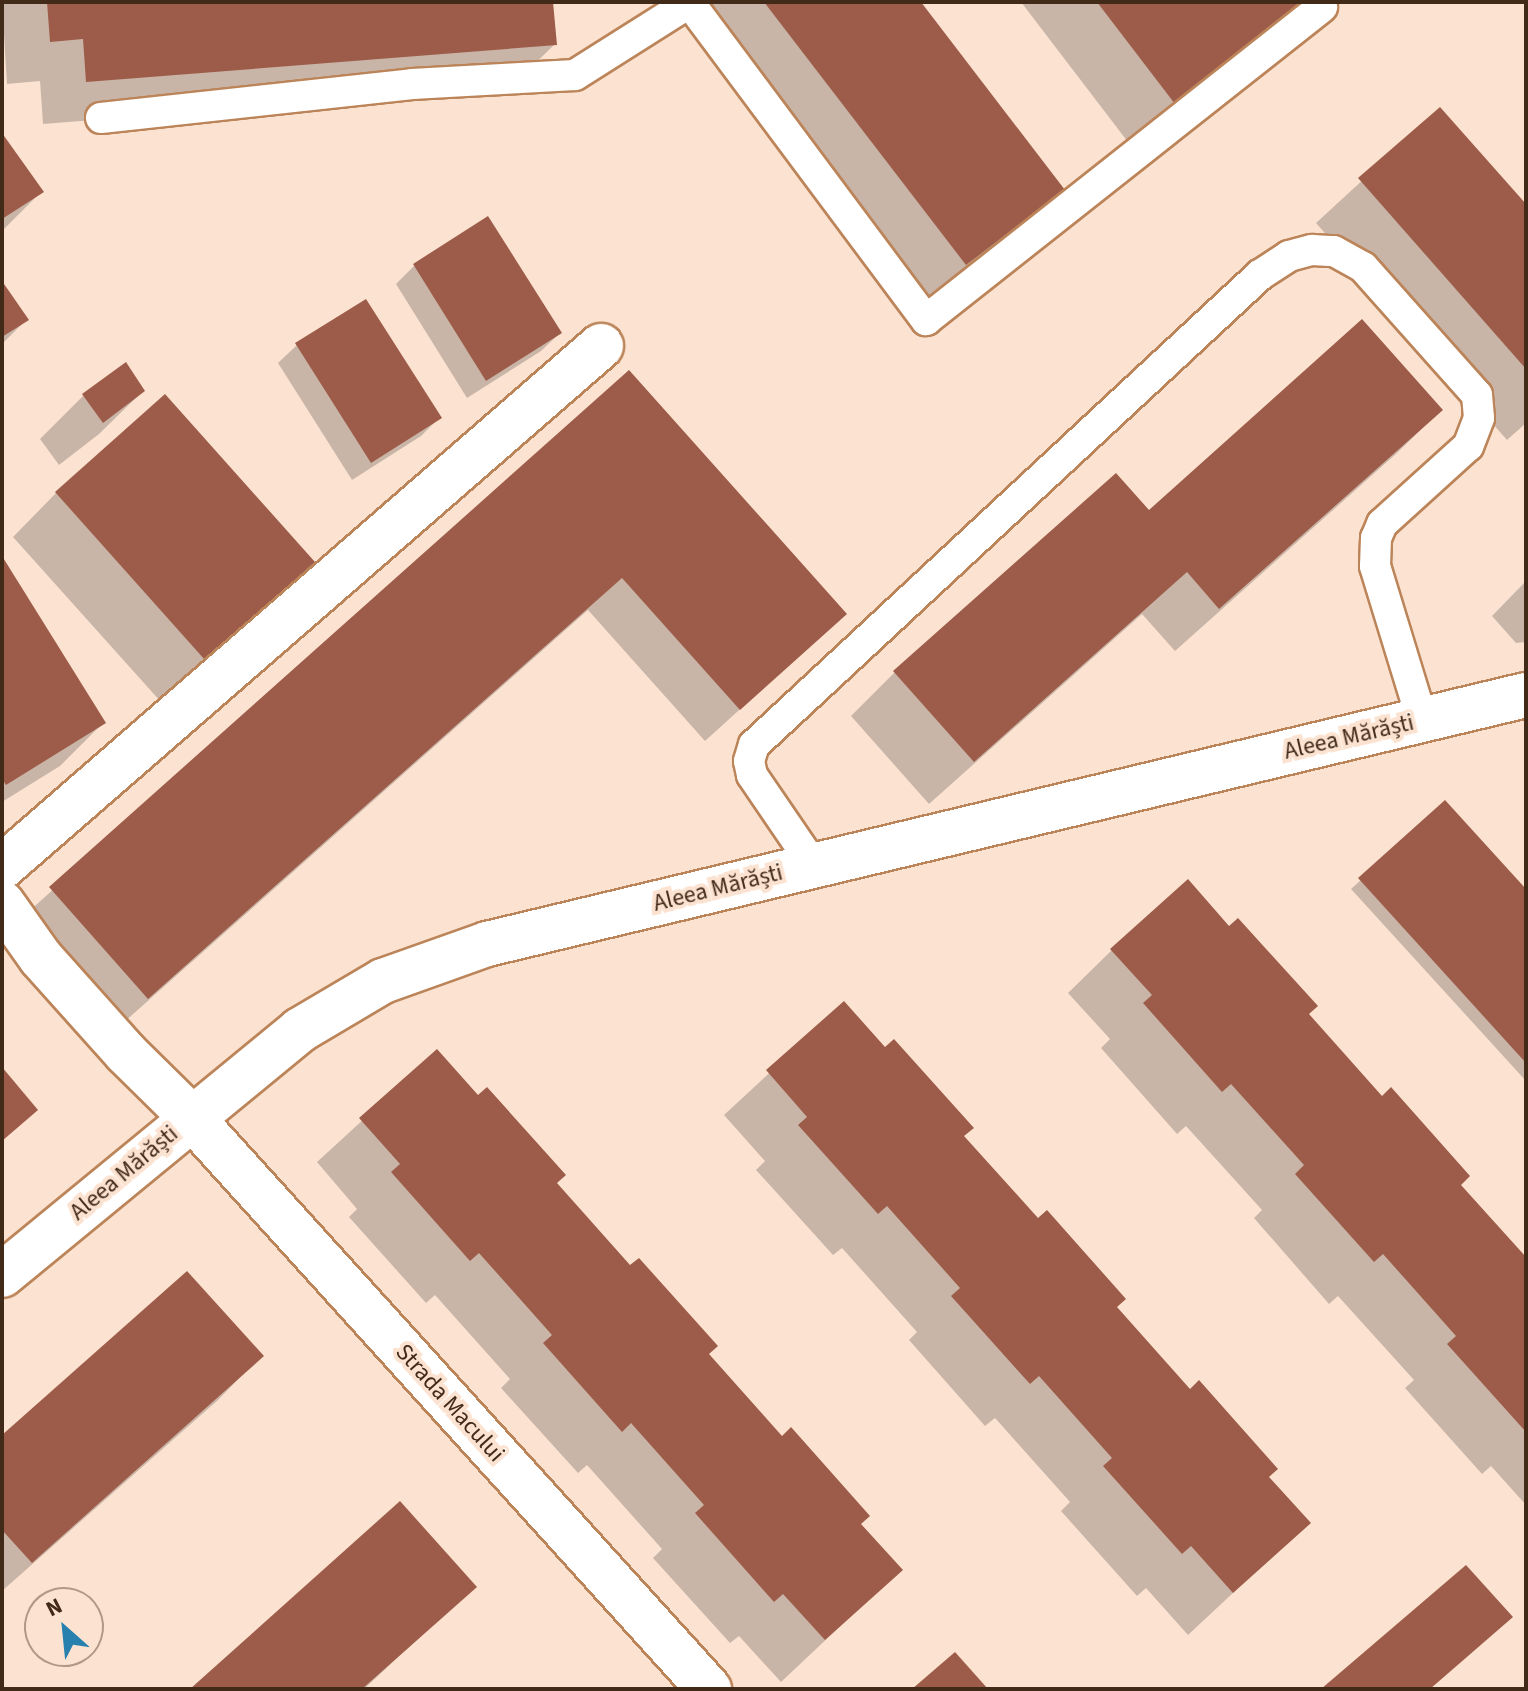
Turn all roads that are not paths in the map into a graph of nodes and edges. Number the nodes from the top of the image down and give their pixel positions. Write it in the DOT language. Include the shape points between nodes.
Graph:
graph roads {
  1 [pos="689,2"];
  2 [pos="1322,7"];
  3 [pos="101,118"];
  4 [pos="601,346"];
  5 [pos="1526,695"];
  6 [pos="1422,720"];
  7 [pos="814,866"];
  8 [pos="2,867"];
  9 [pos="2,903"];
  10 [pos="191,1117"];
  11 [pos="2,1275"];
  12 [pos="709,1689"];
  1 -- 2 [label="lane" via="926,320"];
  1 -- 3 [label="lane" via="575,75 412,84"];
  4 -- 8 [label="street"];
  5 -- 6 [label="street, Aleea Mărăști"];
  6 -- 7 [label="street, Aleea Mărăști"];
  6 -- 7 [label="lane" via="1375,566 1376,538 1382,524 1468,446 1479,418 1477,395 1363,267 1334,251 1301,253 1260,275 754,745 752,775"];
  7 -- 10 [label="street, Aleea Mărăști" via="487,944 383,981 300,1030"];
  9 -- 10 [label="street, Strada Macului" via="41,958"];
  10 -- 11 [label="street, Aleea Mărăști"];
  10 -- 12 [label="street, Strada Macului"];
}
